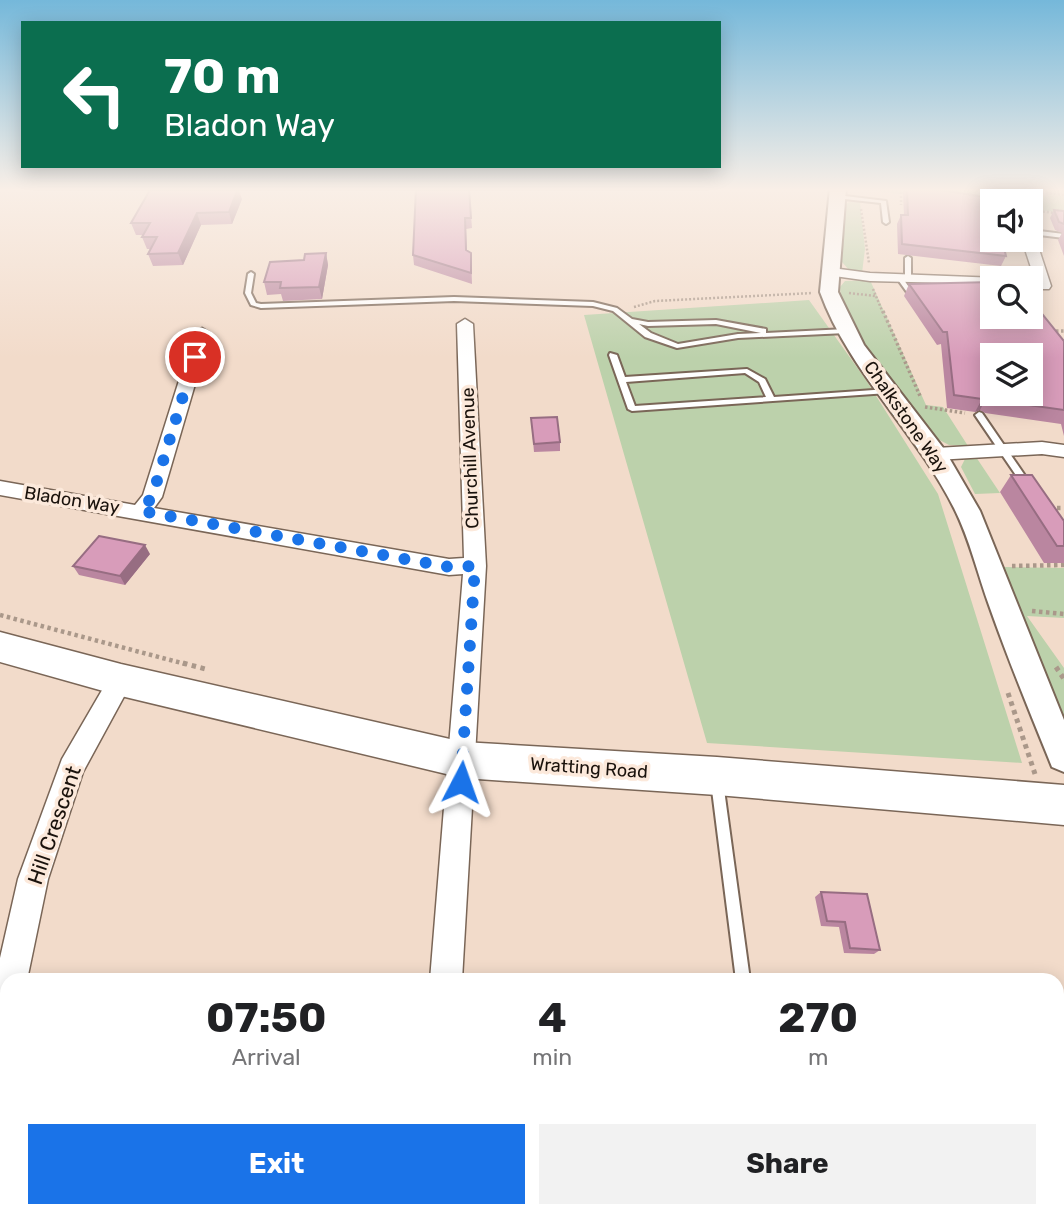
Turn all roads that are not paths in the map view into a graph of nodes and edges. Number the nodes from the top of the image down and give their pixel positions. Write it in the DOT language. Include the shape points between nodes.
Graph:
graph roads {
  1 [pos="834,245"];
  2 [pos="908,258"];
  3 [pos="832,272"];
  4 [pos="251,274"];
  5 [pos="904,277"];
  6 [pos="980,280"];
  7 [pos="1043,286"];
  8 [pos="1064,288"];
  9 [pos="911,294"];
  10 [pos="630,320"];
  11 [pos="465,324"];
  12 [pos="846,331"];
  13 [pos="202,333"];
  14 [pos="776,334"];
  15 [pos="613,355"];
  16 [pos="621,380"];
  17 [pos="888,391"];
  18 [pos="771,399"];
  19 [pos="979,415"];
  20 [pos="1002,450"];
  21 [pos="1064,452"];
  22 [pos="946,454"];
  23 [pos="0,488"];
  24 [pos="1030,490"];
  25 [pos="141,511"];
  26 [pos="475,566"];
  27 [pos="0,647"];
  28 [pos="121,680"];
  29 [pos="1064,757"];
  30 [pos="463,760"];
  31 [pos="717,776"];
  32 [pos="1064,805"];
  33 [pos="13,973"];
  34 [pos="447,973"];
  35 [pos="742,973"];
  1 -- 3 [label="street"];
  2 -- 5 [label="lane"];
  3 -- 5 [label="street"];
  3 -- 12 [label="street, Chalkstone Way" via="829,292"];
  4 -- 10 [label="lane" via="248,293 253,304 261,306 548,300 593,303"];
  5 -- 6 [label="street"];
  5 -- 9 [label="lane"];
  7 -- 8 [label="street"];
  10 -- 14 [label="lane" via="648,324 716,322"];
  10 -- 14 [label="lane" via="648,335 677,346"];
  11 -- 26 [label="street, Churchill Avenue"];
  12 -- 14 [label="lane"];
  12 -- 17 [label="street, Chalkstone Way"];
  13 -- 25 [label="street" via="152,497"];
  15 -- 16 [label="lane"];
  16 -- 18 [label="lane" via="747,371 762,381"];
  16 -- 18 [label="lane" via="632,408"];
  17 -- 18 [label="lane"];
  17 -- 22 [label="street, Chalkstone Way"];
  19 -- 20 [label="lane"];
  20 -- 21 [label="street"];
  20 -- 22 [label="street"];
  20 -- 24 [label="lane"];
  22 -- 29 [label="street, Chalkstone Way"];
  23 -- 25 [label="street, Bladon Way"];
  25 -- 26 [label="street, Bladon Way" via="449,567"];
  26 -- 30 [label="street, Churchill Avenue"];
  27 -- 28 [label="main road, Wratting Road"];
  28 -- 30 [label="main road, Wratting Road"];
  28 -- 33 [label="street, Hill Crescent" via="71,768 33,879"];
  30 -- 31 [label="main road, Wratting Road"];
  30 -- 34 [label="street, Churchill Avenue"];
  31 -- 32 [label="main road, Wratting Road"];
  31 -- 35 [label="lane"];
}
